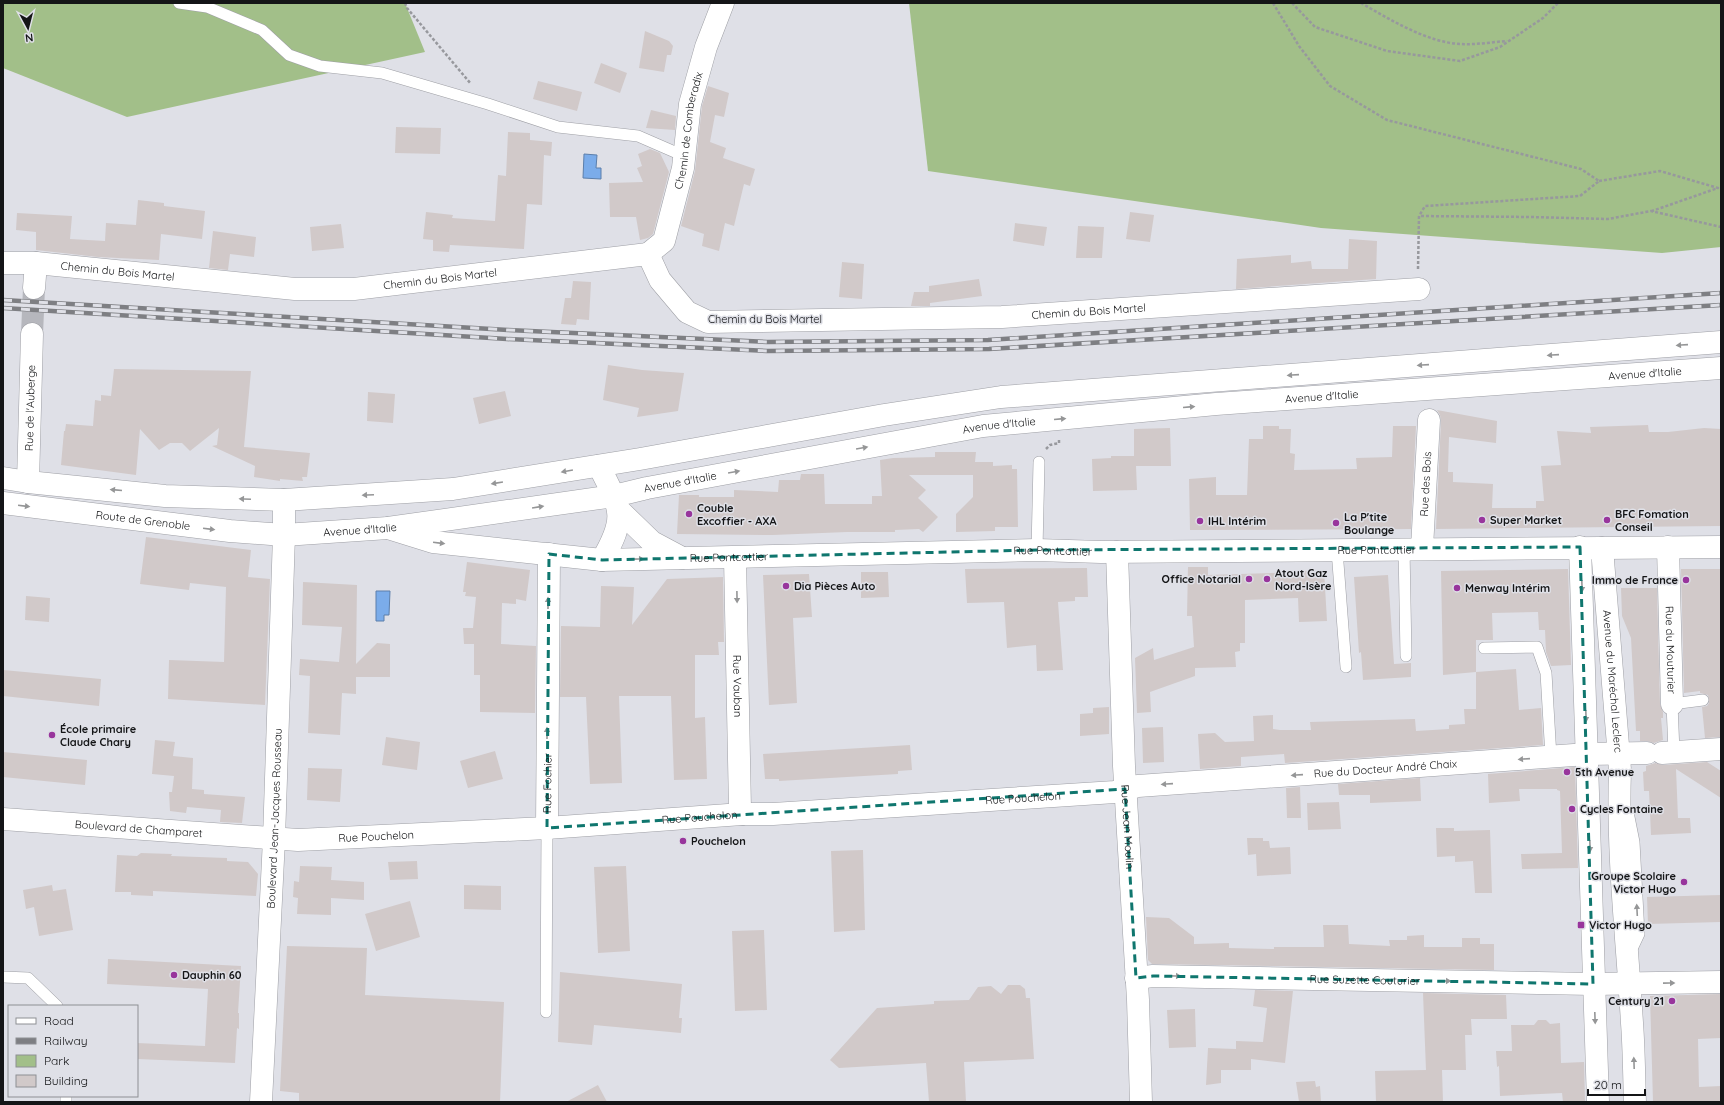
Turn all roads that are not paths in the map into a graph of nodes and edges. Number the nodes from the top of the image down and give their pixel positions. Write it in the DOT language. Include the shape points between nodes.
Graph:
graph roads {
  1 [pos="179,3"];
  2 [pos="723,3"];
  3 [pos="684,156"];
  4 [pos="648,254"];
  5 [pos="3,263"];
  6 [pos="36,263"];
  7 [pos="34,288"];
  8 [pos="1419,289"];
  9 [pos="32,334"];
  10 [pos="1721,342"];
  11 [pos="1721,368"];
  12 [pos="1429,420"];
  13 [pos="1039,462"];
  14 [pos="599,466"];
  15 [pos="3,478"];
  16 [pos="28,482"];
  17 [pos="284,500"];
  18 [pos="3,503"];
  19 [pos="616,503"];
  20 [pos="388,528"];
  21 [pos="284,535"];
  22 [pos="1721,546"];
  23 [pos="1580,547"];
  24 [pos="1668,547"];
  25 [pos="1413,548"];
  26 [pos="1602,548"];
  27 [pos="1037,550"];
  28 [pos="1337,550"];
  29 [pos="1117,552"];
  30 [pos="549,554"];
  31 [pos="682,558"];
  32 [pos="735,558"];
  33 [pos="602,560"];
  34 [pos="1484,648"];
  35 [pos="1406,656"];
  36 [pos="1346,667"];
  37 [pos="1703,700"];
  38 [pos="1672,704"];
  39 [pos="1720,750"];
  40 [pos="1661,753"];
  41 [pos="1588,754"];
  42 [pos="1551,757"];
  43 [pos="1619,762"];
  44 [pos="1125,789"];
  45 [pos="742,814"];
  46 [pos="3,819"];
  47 [pos="547,828"];
  48 [pos="274,839"];
  49 [pos="3,977"];
  50 [pos="1136,978"];
  51 [pos="1721,982"];
  52 [pos="1594,984"];
  53 [pos="1630,984"];
  54 [pos="56,1005"];
  55 [pos="546,1012"];
  56 [pos="260,1102"];
  57 [pos="1141,1102"];
  58 [pos="1598,1102"];
  59 [pos="1636,1102"];
  1 -- 3 [label="lane" via="206,7 262,30 289,55 320,66 382,73 558,127 638,136"];
  2 -- 3 [label="street, Chemin de Comberadix" via="706,48 690,104"];
  3 -- 4 [label="street, Chemin de Comberadix" via="664,241"];
  4 -- 6 [label="street, Chemin du Bois Martel" via="354,289 295,289"];
  4 -- 8 [label="street, Chemin du Bois Martel" via="660,280 687,312 708,322 1002,317"];
  5 -- 6 [label="street, Chemin du Bois Martel"];
  6 -- 7 [label="street"];
  9 -- 16 [label="street, Rue de l'Auberge"];
  10 -- 14 [label="street, one-way" via="1001,397 884,415"];
  19 -- 11 [label="street, Avenue d'Italie, one-way" via="655,486 983,426 1216,404"];
  12 -- 25 [label="street, Rue des Bois"];
  13 -- 27 [label="lane"];
  14 -- 17 [label="street, one-way" via="453,490"];
  14 -- 19 [label="street"];
  15 -- 16 [label="street"];
  17 -- 16 [label="street, one-way" via="166,496"];
  17 -- 21 [label="street, Boulevard Jean-Jacques Rousseau"];
  18 -- 21 [label="street, Route de Grenoble, one-way" via="230,531"];
  20 -- 19 [label="street, Avenue d'Italie, one-way"];
  19 -- 31 [label="street" via="652,542"];
  19 -- 33 [label="street" via="618,525"];
  20 -- 21 [label="street, Avenue d'Italie"];
  20 -- 30 [label="street, Rue Pontcottier, one-way" via="433,542"];
  21 -- 48 [label="street, Boulevard Jean-Jacques Rousseau"];
  22 -- 24 [label="street, Rue Pontcottier"];
  23 -- 25 [label="street, Rue Pontcottier"];
  23 -- 26 [label="street, Rue Pontcottier"];
  23 -- 41 [label="street, one-way"];
  24 -- 26 [label="street, Rue Pontcottier"];
  24 -- 38 [label="street, Rue du Mouturier"];
  25 -- 28 [label="street, Rue Pontcottier"];
  25 -- 35 [label="lane"];
  26 -- 43 [label="street, Avenue du Maréchal Leclerc"];
  27 -- 29 [label="street, Rue Pontcottier"];
  27 -- 32 [label="street, Rue Pontcottier"];
  28 -- 29 [label="street, Rue Pontcottier"];
  28 -- 36 [label="lane"];
  29 -- 44 [label="street, Rue Jean Moulin"];
  30 -- 33 [label="street, Rue Pontcottier"];
  47 -- 30 [label="street, Rue Fochier, one-way"];
  31 -- 32 [label="street, Rue Pontcottier"];
  33 -- 31 [label="street, Rue Pontcottier, one-way"];
  32 -- 45 [label="street, Rue Vauban, one-way"];
  34 -- 42 [label="lane" via="1537,647 1546,673"];
  37 -- 38 [label="lane"];
  38 -- 40 [label="lane, Rue du Mouturier"];
  39 -- 40 [label="street, Rue du Docteur André Chaix"];
  40 -- 43 [label="street, Rue du Docteur André Chaix"];
  41 -- 42 [label="street, Rue du Docteur André Chaix"];
  41 -- 43 [label="street, Rue du Docteur André Chaix"];
  41 -- 52 [label="street, one-way"];
  42 -- 44 [label="street, Rue du Docteur André Chaix, one-way" via="1138,786"];
  53 -- 43 [label="street, Avenue du Maréchal Leclerc, one-way" via="1619,806"];
  44 -- 45 [label="street, Rue Pouchelon" via="1115,792"];
  44 -- 50 [label="street, Rue Jean Moulin"];
  45 -- 47 [label="street, Rue Pouchelon"];
  46 -- 48 [label="street, Boulevard de Champaret"];
  47 -- 48 [label="street, Rue Pouchelon"];
  47 -- 55 [label="lane, Rue Fochier"];
  48 -- 56 [label="street, Boulevard Jean-Jacques Rousseau"];
  49 -- 54 [label="lane" via="28,978"];
  50 -- 52 [label="street, Rue Suzette Couturier, one-way" via="1153,976"];
  50 -- 57 [label="street, Rue Jean Moulin"];
  53 -- 51 [label="street, Rue Suzette Couturier, one-way"];
  52 -- 53 [label="street, Rue Suzette Couturier"];
  52 -- 58 [label="street, one-way"];
  59 -- 53 [label="street, Avenue du Maréchal Leclerc, one-way"];
}
